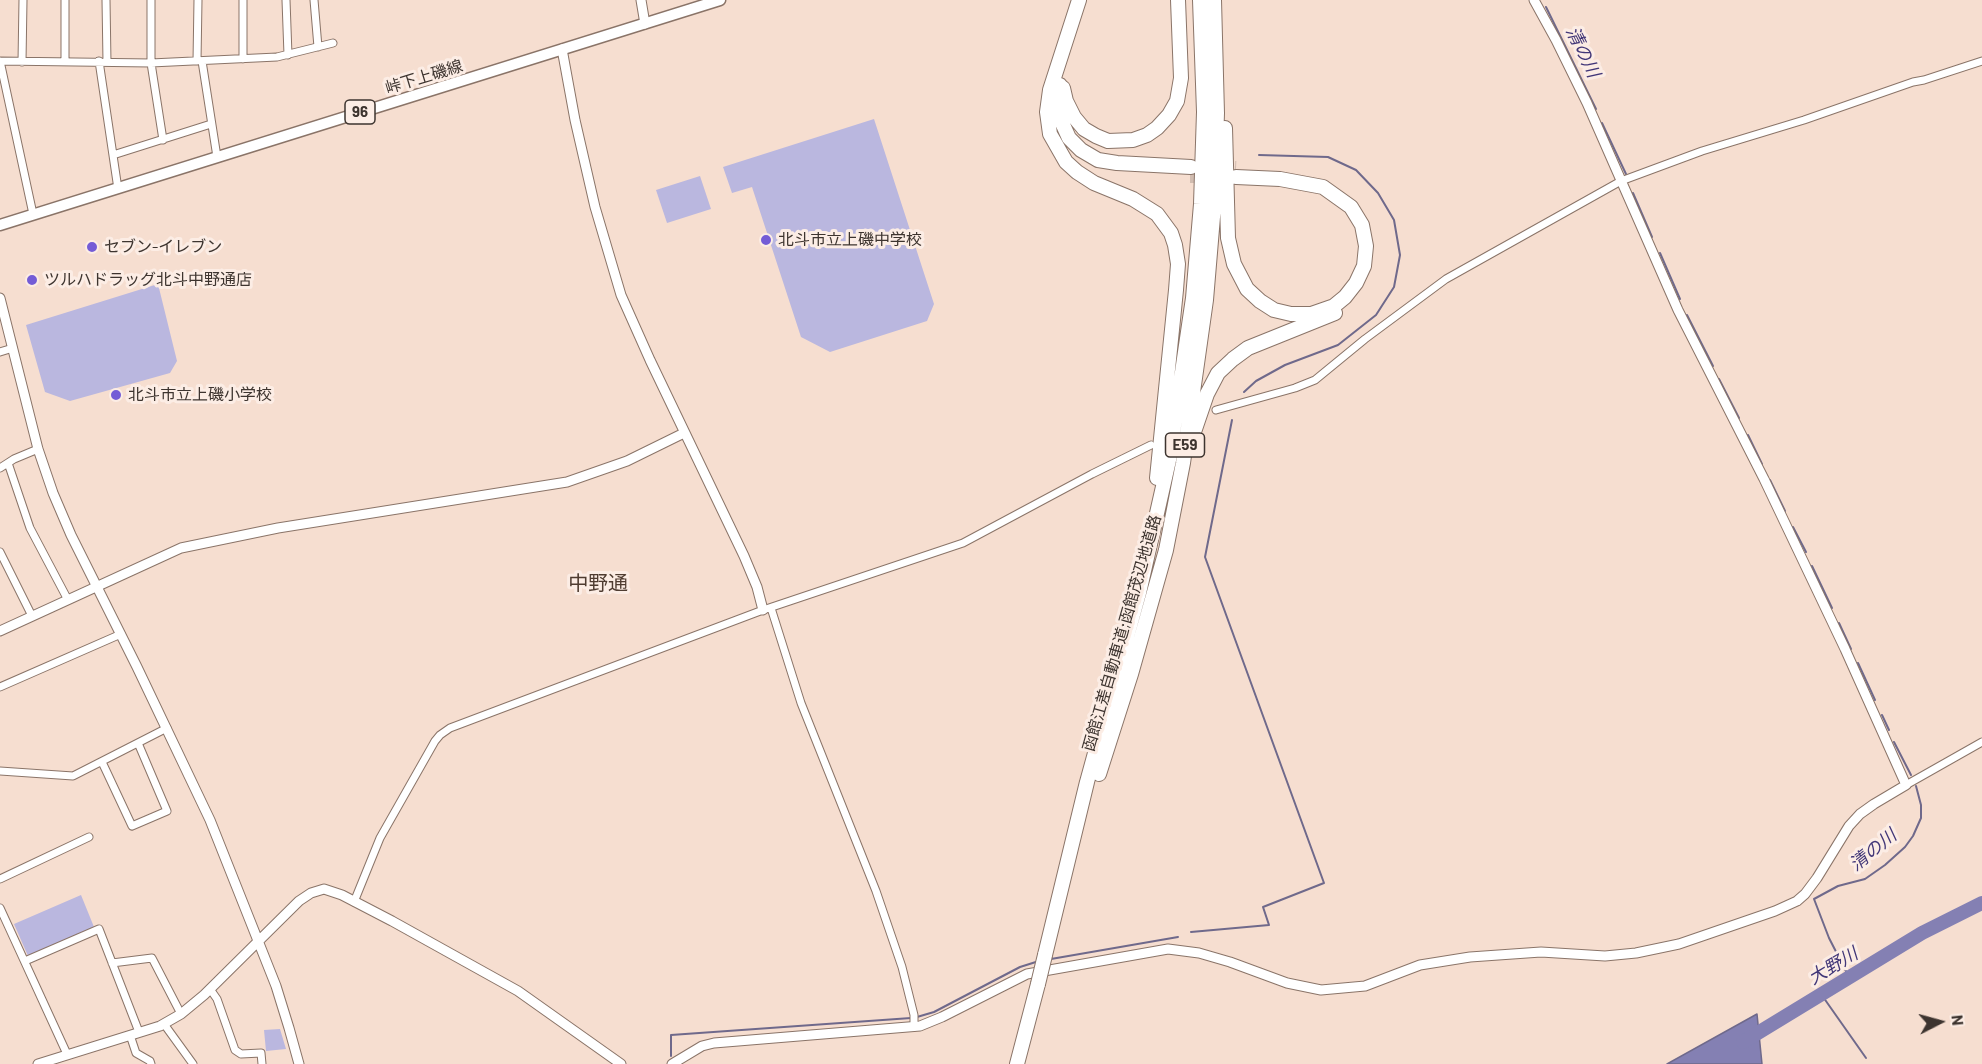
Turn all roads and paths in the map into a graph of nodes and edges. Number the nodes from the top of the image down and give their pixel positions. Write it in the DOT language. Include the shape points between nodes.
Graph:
graph roads {
  1 [pos="23,0"];
  2 [pos="65,0"];
  3 [pos="106,0"];
  4 [pos="151,0"];
  5 [pos="198,0"];
  6 [pos="243,0"];
  7 [pos="286,0"];
  8 [pos="314,0"];
  9 [pos="640,0"];
  10 [pos="720,0"];
  11 [pos="1079,0"];
  12 [pos="1087,0"];
  13 [pos="1178,0"];
  14 [pos="1200,0"];
  15 [pos="1214,0"];
  16 [pos="1534,0"];
  17 [pos="645,24"];
  18 [pos="333,43"];
  19 [pos="318,47"];
  20 [pos="562,49"];
  21 [pos="288,55"];
  22 [pos="243,59"];
  23 [pos="0,61"];
  24 [pos="65,61"];
  25 [pos="200,61"];
  26 [pos="1982,61"];
  27 [pos="22,62"];
  28 [pos="103,62"];
  29 [pos="151,63"];
  30 [pos="1061,77"];
  31 [pos="1047,112"];
  32 [pos="211,124"];
  33 [pos="163,140"];
  34 [pos="112,155"];
  35 [pos="217,157"];
  36 [pos="1620,181"];
  37 [pos="118,189"];
  38 [pos="33,214"];
  39 [pos="0,225"];
  40 [pos="0,301"];
  41 [pos="13,348"];
  42 [pos="0,352"];
  43 [pos="1216,410"];
  44 [pos="684,433"];
  45 [pos="1151,445"];
  46 [pos="38,448"];
  47 [pos="8,463"];
  48 [pos="1183,463"];
  49 [pos="0,468"];
  50 [pos="0,552"];
  51 [pos="97,586"];
  52 [pos="1139,592"];
  53 [pos="68,600"];
  54 [pos="767,609"];
  55 [pos="32,616"];
  56 [pos="0,631"];
  57 [pos="121,634"];
  58 [pos="0,687"];
  59 [pos="167,728"];
  60 [pos="1982,742"];
  61 [pos="138,743"];
  62 [pos="102,762"];
  63 [pos="0,771"];
  64 [pos="1906,785"];
  65 [pos="89,837"];
  66 [pos="1066,876"];
  67 [pos="0,879"];
  68 [pos="354,902"];
  69 [pos="0,908"];
  70 [pos="258,942"];
  71 [pos="25,962"];
  72 [pos="112,963"];
  73 [pos="210,989"];
  74 [pos="182,1014"];
  75 [pos="914,1020"];
  76 [pos="164,1024"];
  77 [pos="135,1033"];
  78 [pos="67,1054"];
  79 [pos="38,1064"];
  80 [pos="151,1064"];
  81 [pos="193,1064"];
  82 [pos="262,1064"];
  83 [pos="299,1064"];
  84 [pos="621,1064"];
  85 [pos="672,1064"];
  86 [pos="1017,1064"];
  1 -- 27 [label="street"];
  2 -- 24 [label="street"];
  3 -- 28 [label="street"];
  4 -- 29 [label="street"];
  5 -- 25 [label="street"];
  6 -- 22 [label="street"];
  7 -- 21 [label="street"];
  8 -- 19 [label="street"];
  9 -- 17 [label="street"];
  10 -- 17 [label="main road, 峠下上磯線 / 96"];
  11 -- 31 [label="highway" via="1055,69"];
  12 -- 30 [label="highway"];
  13 -- 30 [label="highway" via="1177,101 1158,128 1133,140 1108,141 1096,136 1074,117"];
  14 -- 52 [label="highway, 函館江差自動車道;函館茂辺地道路 / E59" via="1203,159 1193,298 1169,460"];
  15 -- 48 [label="highway, 函館江差自動車道;函館茂辺地道路 / E59" via="1214,205 1206,300"];
  15 -- 48 [label="highway" via="1225,117 1228,238 1247,289 1274,310 1291,314 1311,314 1334,306 1356,283 1364,266 1366,246 1362,225 1351,207 1323,187 1236,172 1311,176 1334,183 1361,205 1375,245 1366,284 1353,300 1338,312 1248,348 1218,373"];
  16 -- 36 [label="street" via="1587,103"];
  17 -- 20 [label="main road, 峠下上磯線 / 96"];
  18 -- 19 [label="street"];
  19 -- 21 [label="street"];
  20 -- 35 [label="main road, 峠下上磯線 / 96"];
  20 -- 44 [label="street" via="595,207 618,285"];
  21 -- 22 [label="street"];
  22 -- 25 [label="street"];
  23 -- 27 [label="street"];
  23 -- 38 [label="street"];
  24 -- 27 [label="street"];
  24 -- 28 [label="street"];
  25 -- 29 [label="street"];
  25 -- 32 [label="street"];
  26 -- 36 [label="street"];
  28 -- 29 [label="street"];
  28 -- 34 [label="street"];
  29 -- 33 [label="street"];
  30 -- 31 [label="highway" via="1059,116 1069,138 1081,150 1108,162 1191,171 1112,172 1090,167 1069,152"];
  31 -- 52 [label="highway" via="1050,135 1066,162 1094,183 1157,214 1171,232 1175,246 1178,264 1160,457"];
  32 -- 33 [label="street"];
  32 -- 35 [label="street"];
  33 -- 34 [label="street"];
  34 -- 37 [label="street"];
  35 -- 37 [label="main road, 峠下上磯線 / 96"];
  36 -- 43 [label="street" via="1446,279 1315,380"];
  36 -- 64 [label="street" via="1678,310 1840,638"];
  37 -- 38 [label="main road, 峠下上磯線 / 96"];
  38 -- 39 [label="main road, 峠下上磯線 / 96"];
  40 -- 41 [label="street"];
  41 -- 42 [label="street"];
  41 -- 46 [label="street"];
  44 -- 51 [label="street" via="627,461 567,482 278,528 181,548"];
  44 -- 54 [label="street"];
  45 -- 54 [label="street" via="963,543"];
  46 -- 47 [label="street"];
  46 -- 51 [label="street" via="61,513"];
  47 -- 49 [label="street"];
  47 -- 53 [label="street" via="30,528"];
  48 -- 66 [label="highway, 函館江差自動車道;函館茂辺地道路 / E59" via="1163,561 1131,674"];
  50 -- 55 [label="street"];
  51 -- 53 [label="street"];
  51 -- 57 [label="street"];
  52 -- 66 [label="highway, 函館江差自動車道;函館茂辺地道路 / E59" via="1087,782"];
  53 -- 55 [label="street"];
  54 -- 68 [label="street" via="440,735 380,838"];
  54 -- 75 [label="street" via="876,891 902,966"];
  55 -- 56 [label="street"];
  57 -- 58 [label="street"];
  57 -- 59 [label="street"];
  59 -- 61 [label="street"];
  59 -- 70 [label="street" via="210,820"];
  60 -- 64 [label="street"];
  61 -- 62 [label="street"];
  61 -- 62 [label="street" via="167,811 132,826"];
  62 -- 63 [label="street" via="73,776"];
  64 -- 75 [label="street" via="1860,814 1818,878 1797,901 1679,944 1605,956 1541,951 1470,957 1420,965 1365,986 1321,990 1287,983 1199,953 1168,949 1027,974 936,1020"];
  65 -- 67 [label="street"];
  66 -- 86 [label="highway, 函館江差自動車道;函館茂辺地道路 / E59, bridge"];
  68 -- 70 [label="street" via="331,890 318,890 299,901"];
  68 -- 84 [label="street" via="518,991"];
  69 -- 71 [label="street"];
  70 -- 73 [label="street"];
  70 -- 83 [label="street"];
  71 -- 72 [label="street" via="99,929"];
  71 -- 78 [label="street"];
  72 -- 74 [label="street" via="152,958"];
  72 -- 77 [label="street"];
  73 -- 74 [label="street"];
  73 -- 82 [label="street" via="235,1050 241,1054 261,1053"];
  74 -- 76 [label="street"];
  75 -- 85 [label="street" via="714,1043"];
  76 -- 77 [label="street"];
  76 -- 81 [label="street"];
  77 -- 78 [label="street"];
  77 -- 80 [label="street" via="136,1053"];
  78 -- 79 [label="street"];
}
